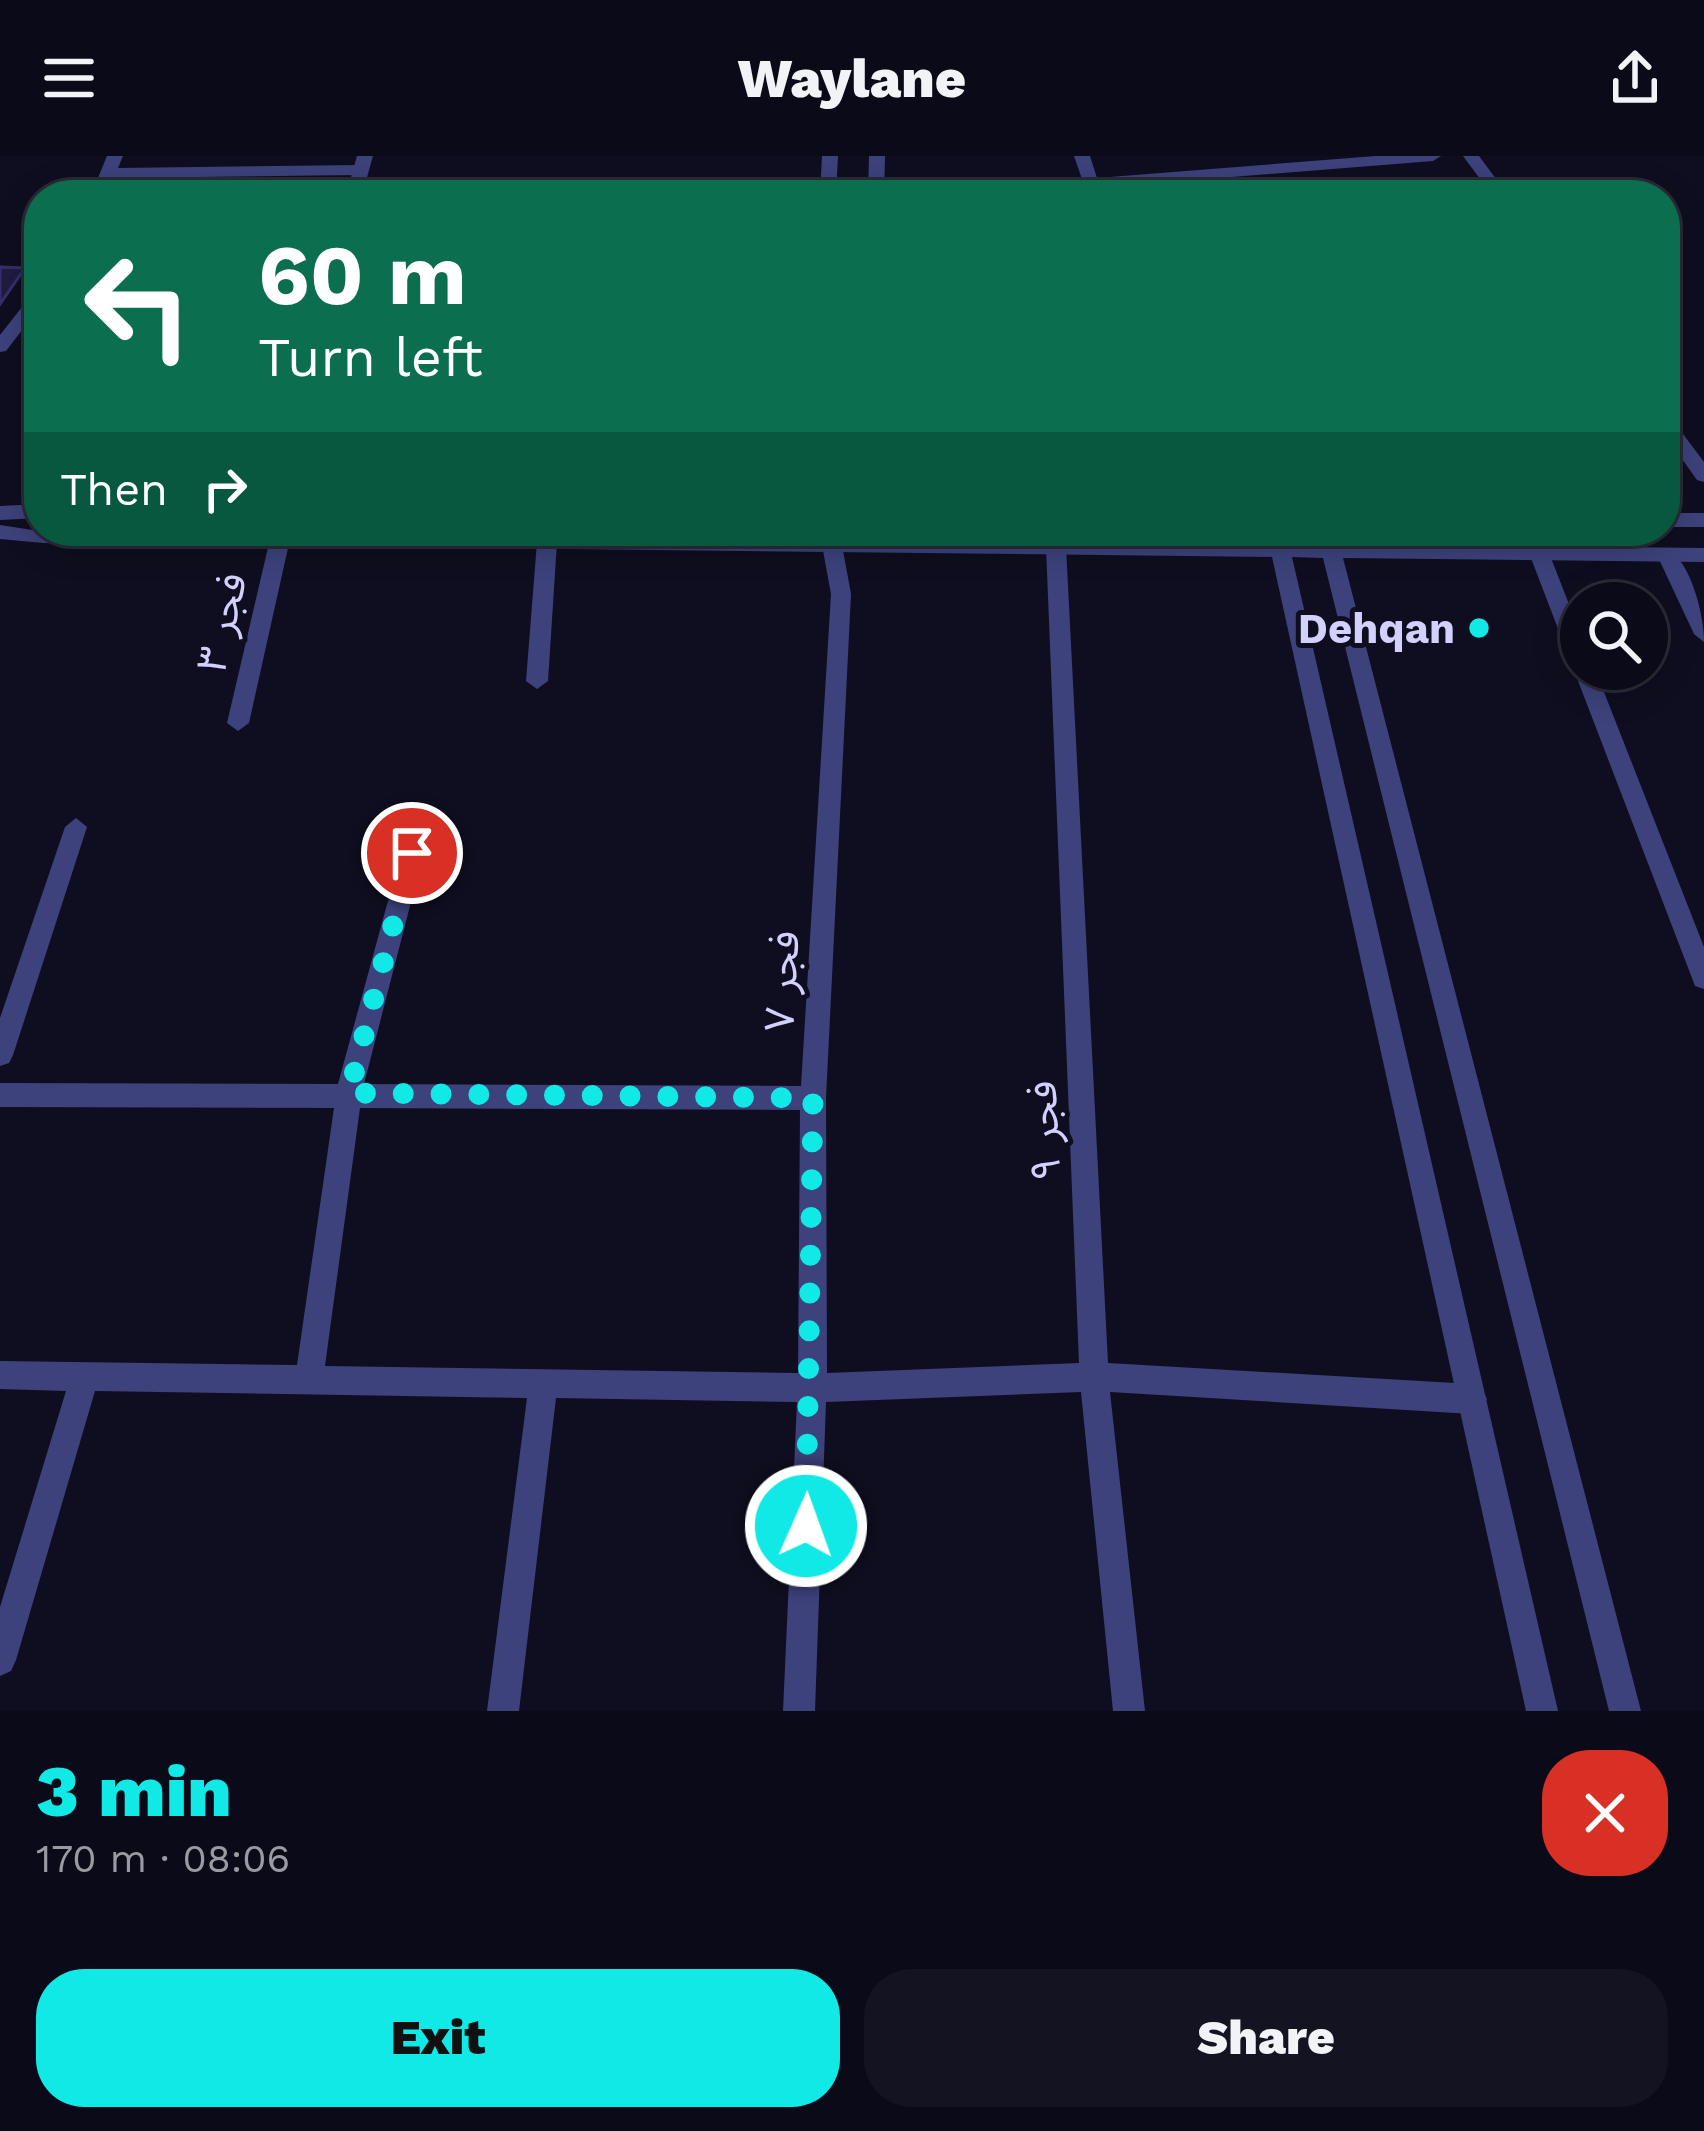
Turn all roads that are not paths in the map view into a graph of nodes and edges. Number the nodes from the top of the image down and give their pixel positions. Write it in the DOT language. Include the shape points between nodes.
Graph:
graph roads {
  1 [pos="1432,156"];
  2 [pos="363,163"];
  3 [pos="235,164"];
  4 [pos="112,165"];
  5 [pos="1129,180"];
  6 [pos="24,316"];
  7 [pos="17,325"];
  8 [pos="24,325"];
  9 [pos="0,346"];
  10 [pos="1680,443"];
  11 [pos="1704,476"];
  12 [pos="278,546"];
  13 [pos="547,546"];
  14 [pos="834,546"];
  15 [pos="1036,546"];
  16 [pos="1094,546"];
  17 [pos="1287,546"];
  18 [pos="1323,546"];
  19 [pos="1405,546"];
  20 [pos="1056,547"];
  21 [pos="1539,554"];
  22 [pos="1667,555"];
  23 [pos="1704,555"];
  24 [pos="1560,608"];
  25 [pos="1704,634"];
  26 [pos="537,681"];
  27 [pos="1592,690"];
  28 [pos="238,723"];
  29 [pos="423,813"];
  30 [pos="76,827"];
  31 [pos="1704,978"];
  32 [pos="0,1055"];
  33 [pos="349,1093"];
  34 [pos="0,1095"];
  35 [pos="813,1098"];
  36 [pos="0,1375"];
  37 [pos="85,1376"];
  38 [pos="1094,1377"];
  39 [pos="309,1380"];
  40 [pos="543,1384"];
  41 [pos="812,1388"];
  42 [pos="1472,1399"];
  43 [pos="0,1660"];
  44 [pos="503,1711"];
  45 [pos="799,1711"];
  46 [pos="1129,1711"];
  47 [pos="1542,1711"];
  48 [pos="1625,1711"];
  1 -- 5 [label="street"];
  2 -- 3 [label="street"];
  3 -- 4 [label="street"];
  6 -- 7 [label="street"];
  7 -- 8 [label="street"];
  7 -- 9 [label="street"];
  10 -- 11 [label="street"];
  12 -- 28 [label="street, فجر ۳"];
  13 -- 26 [label="street"];
  14 -- 35 [label="street, فجر ۷" via="841,594"];
  15 -- 20 [label="street"];
  16 -- 20 [label="street"];
  17 -- 42 [label="street"];
  18 -- 48 [label="street"];
  19 -- 21 [label="street"];
  20 -- 38 [label="street, فجر ۹"];
  21 -- 22 [label="street"];
  21 -- 24 [label="street"];
  22 -- 23 [label="street"];
  22 -- 25 [label="street"];
  27 -- 31 [label="street"];
  29 -- 33 [label="street"];
  30 -- 32 [label="street"];
  33 -- 34 [label="street"];
  33 -- 35 [label="street"];
  33 -- 39 [label="street"];
  35 -- 41 [label="street, فجر ۷"];
  36 -- 37 [label="street"];
  37 -- 39 [label="street"];
  37 -- 43 [label="street"];
  38 -- 41 [label="street"];
  38 -- 42 [label="street"];
  38 -- 46 [label="street, فجر ۹"];
  39 -- 40 [label="street"];
  40 -- 41 [label="street"];
  40 -- 44 [label="street"];
  41 -- 45 [label="street, فجر ۷"];
  42 -- 47 [label="street"];
}
